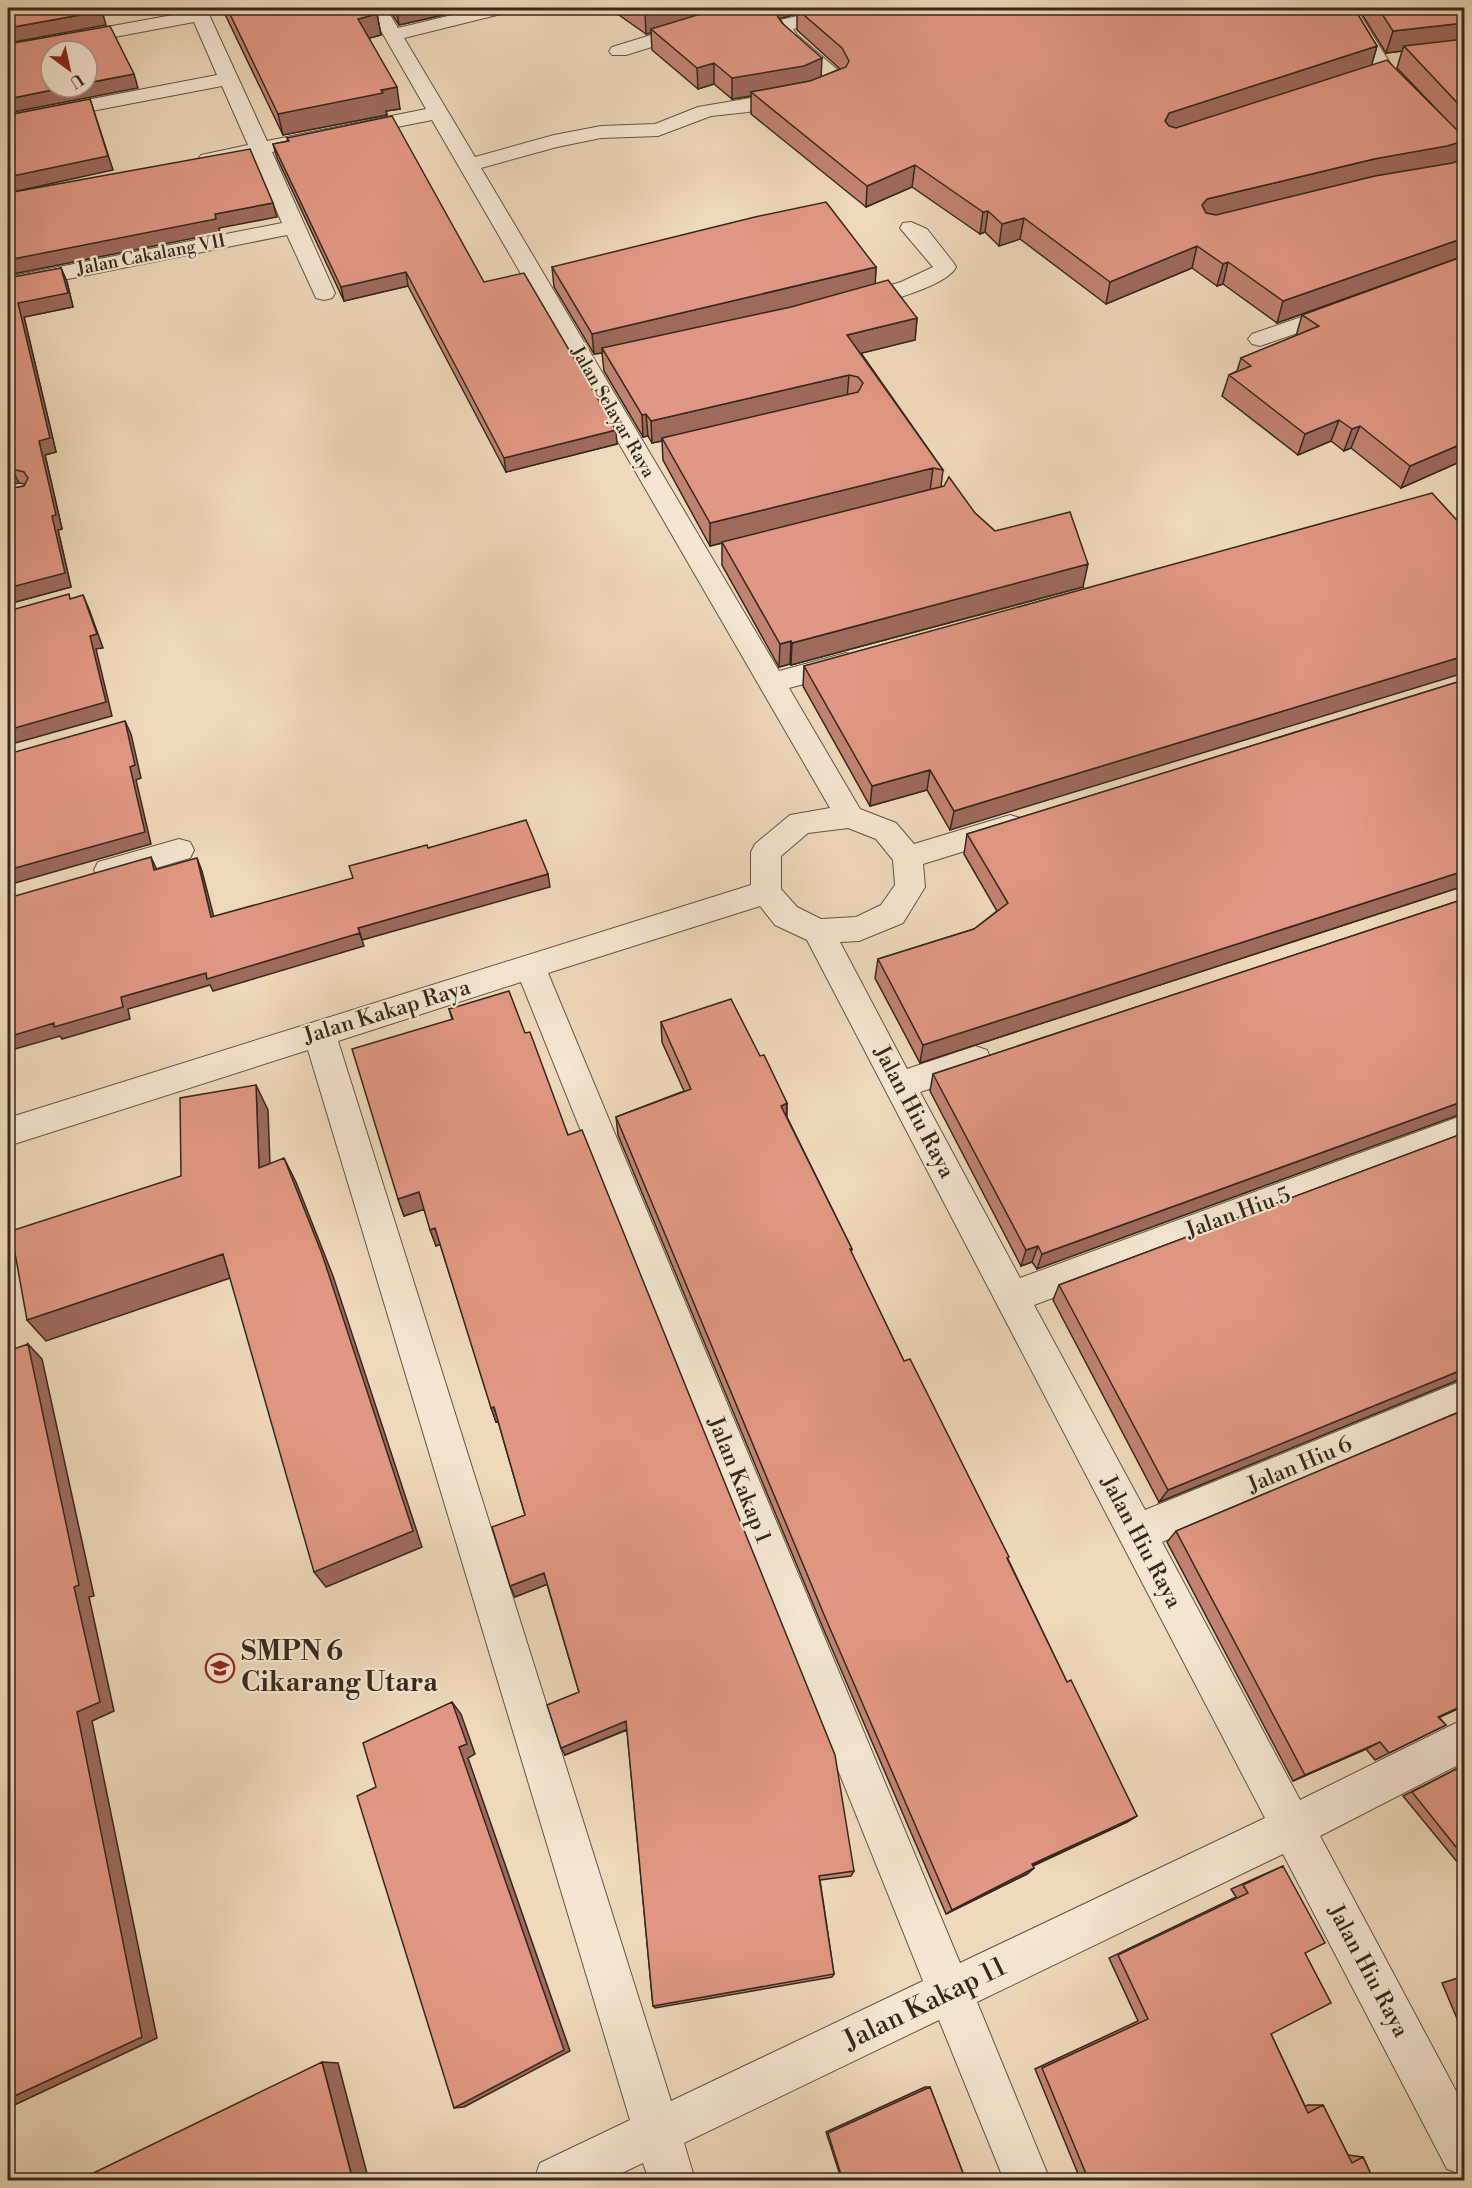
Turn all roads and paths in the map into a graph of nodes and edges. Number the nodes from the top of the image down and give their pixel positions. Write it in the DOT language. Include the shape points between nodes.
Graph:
graph roads {
  1 [pos="377,8"];
  2 [pos="502,8"];
  3 [pos="757,8"];
  4 [pos="778,8"];
  5 [pos="855,8"];
  6 [pos="1347,8"];
  7 [pos="199,11"];
  8 [pos="795,22"];
  9 [pos="393,35"];
  10 [pos="8,51"];
  11 [pos="620,51"];
  12 [pos="1388,64"];
  13 [pos="1362,78"];
  14 [pos="229,79"];
  15 [pos="438,113"];
  16 [pos="8,122"];
  17 [pos="260,149"];
  18 [pos="1464,153"];
  19 [pos="191,163"];
  20 [pos="469,165"];
  21 [pos="294,226"];
  22 [pos="911,228"];
  23 [pos="8,284"];
  24 [pos="324,293"];
  25 [pos="1357,304"];
  26 [pos="838,307"];
  27 [pos="1260,339"];
  28 [pos="874,656"];
  29 [pos="772,684"];
  30 [pos="850,817"];
  31 [pos="1033,819"];
  32 [pos="179,850"];
  33 [pos="908,857"];
  34 [pos="88,876"];
  35 [pos="766,892"];
  36 [pos="818,931"];
  37 [pos="530,967"];
  38 [pos="319,1033"];
  39 [pos="1002,1052"];
  40 [pos="900,1085"];
  41 [pos="1464,1129"];
  42 [pos="8,1132"];
  43 [pos="1012,1298"];
  44 [pos="1464,1397"];
  45 [pos="1136,1533"];
  46 [pos="1464,1740"];
  47 [pos="1293,1827"];
  48 [pos="949,1992"];
  49 [pos="657,2132"];
  50 [pos="1464,2152"];
  51 [pos="557,2181"];
  52 [pos="672,2181"];
  53 [pos="1027,2181"];
  1 -- 9 [label="street, Jalan Selayar Raya"];
  2 -- 9 [label="street"];
  3 -- 11 [label="street"];
  4 -- 8 [label="street"];
  5 -- 8 [label="street"];
  6 -- 12 [label="street"];
  7 -- 10 [label="street"];
  7 -- 14 [label="street"];
  8 -- 20 [label="street" via="783,28 785,33 825,68 836,83 809,94 705,111 658,130 601,132 563,139"];
  9 -- 15 [label="street, Jalan Selayar Raya"];
  12 -- 13 [label="street"];
  12 -- 18 [label="street"];
  14 -- 16 [label="street"];
  14 -- 17 [label="street"];
  15 -- 17 [label="street"];
  15 -- 20 [label="street, Jalan Selayar Raya"];
  17 -- 19 [label="street"];
  17 -- 21 [label="street"];
  20 -- 29 [label="street, Jalan Selayar Raya" via="550,281 711,556"];
  21 -- 23 [label="street, Jalan Cakalang VII"];
  21 -- 24 [label="street"];
  22 -- 26 [label="street" via="944,270 909,287"];
  25 -- 27 [label="street"];
  28 -- 29 [label="street"];
  29 -- 30 [label="street, Jalan Selayar Raya"];
  30 -- 33 [label="street" via="886,831"];
  30 -- 35 [label="street" via="800,823 766,852"];
  31 -- 33 [label="street"];
  32 -- 34 [label="street"];
  33 -- 36 [label="street" via="910,887 892,914 859,929"];
  35 -- 36 [label="street" via="786,916"];
  35 -- 37 [label="street, Jalan Kakap Raya"];
  36 -- 40 [label="street, Jalan Hiu Raya"];
  37 -- 38 [label="street, Jalan Kakap Raya"];
  37 -- 48 [label="street, Jalan Kakap 1"];
  38 -- 42 [label="street, Jalan Kakap Raya"];
  38 -- 49 [label="street"];
  39 -- 40 [label="street"];
  40 -- 43 [label="street, Jalan Hiu Raya"];
  41 -- 43 [label="street, Jalan Hiu 5"];
  43 -- 45 [label="street, Jalan Hiu Raya"];
  44 -- 45 [label="street, Jalan Hiu 6"];
  45 -- 47 [label="street, Jalan Hiu Raya"];
  46 -- 47 [label="street, Jalan Kakap 11"];
  47 -- 48 [label="street, Jalan Kakap 11"];
  47 -- 50 [label="street, Jalan Hiu Raya"];
  48 -- 49 [label="street, Jalan Kakap 11"];
  48 -- 53 [label="street, Jalan Kakap 1"];
  49 -- 51 [label="street, Jalan Kakap 11"];
  49 -- 52 [label="street"];
}
